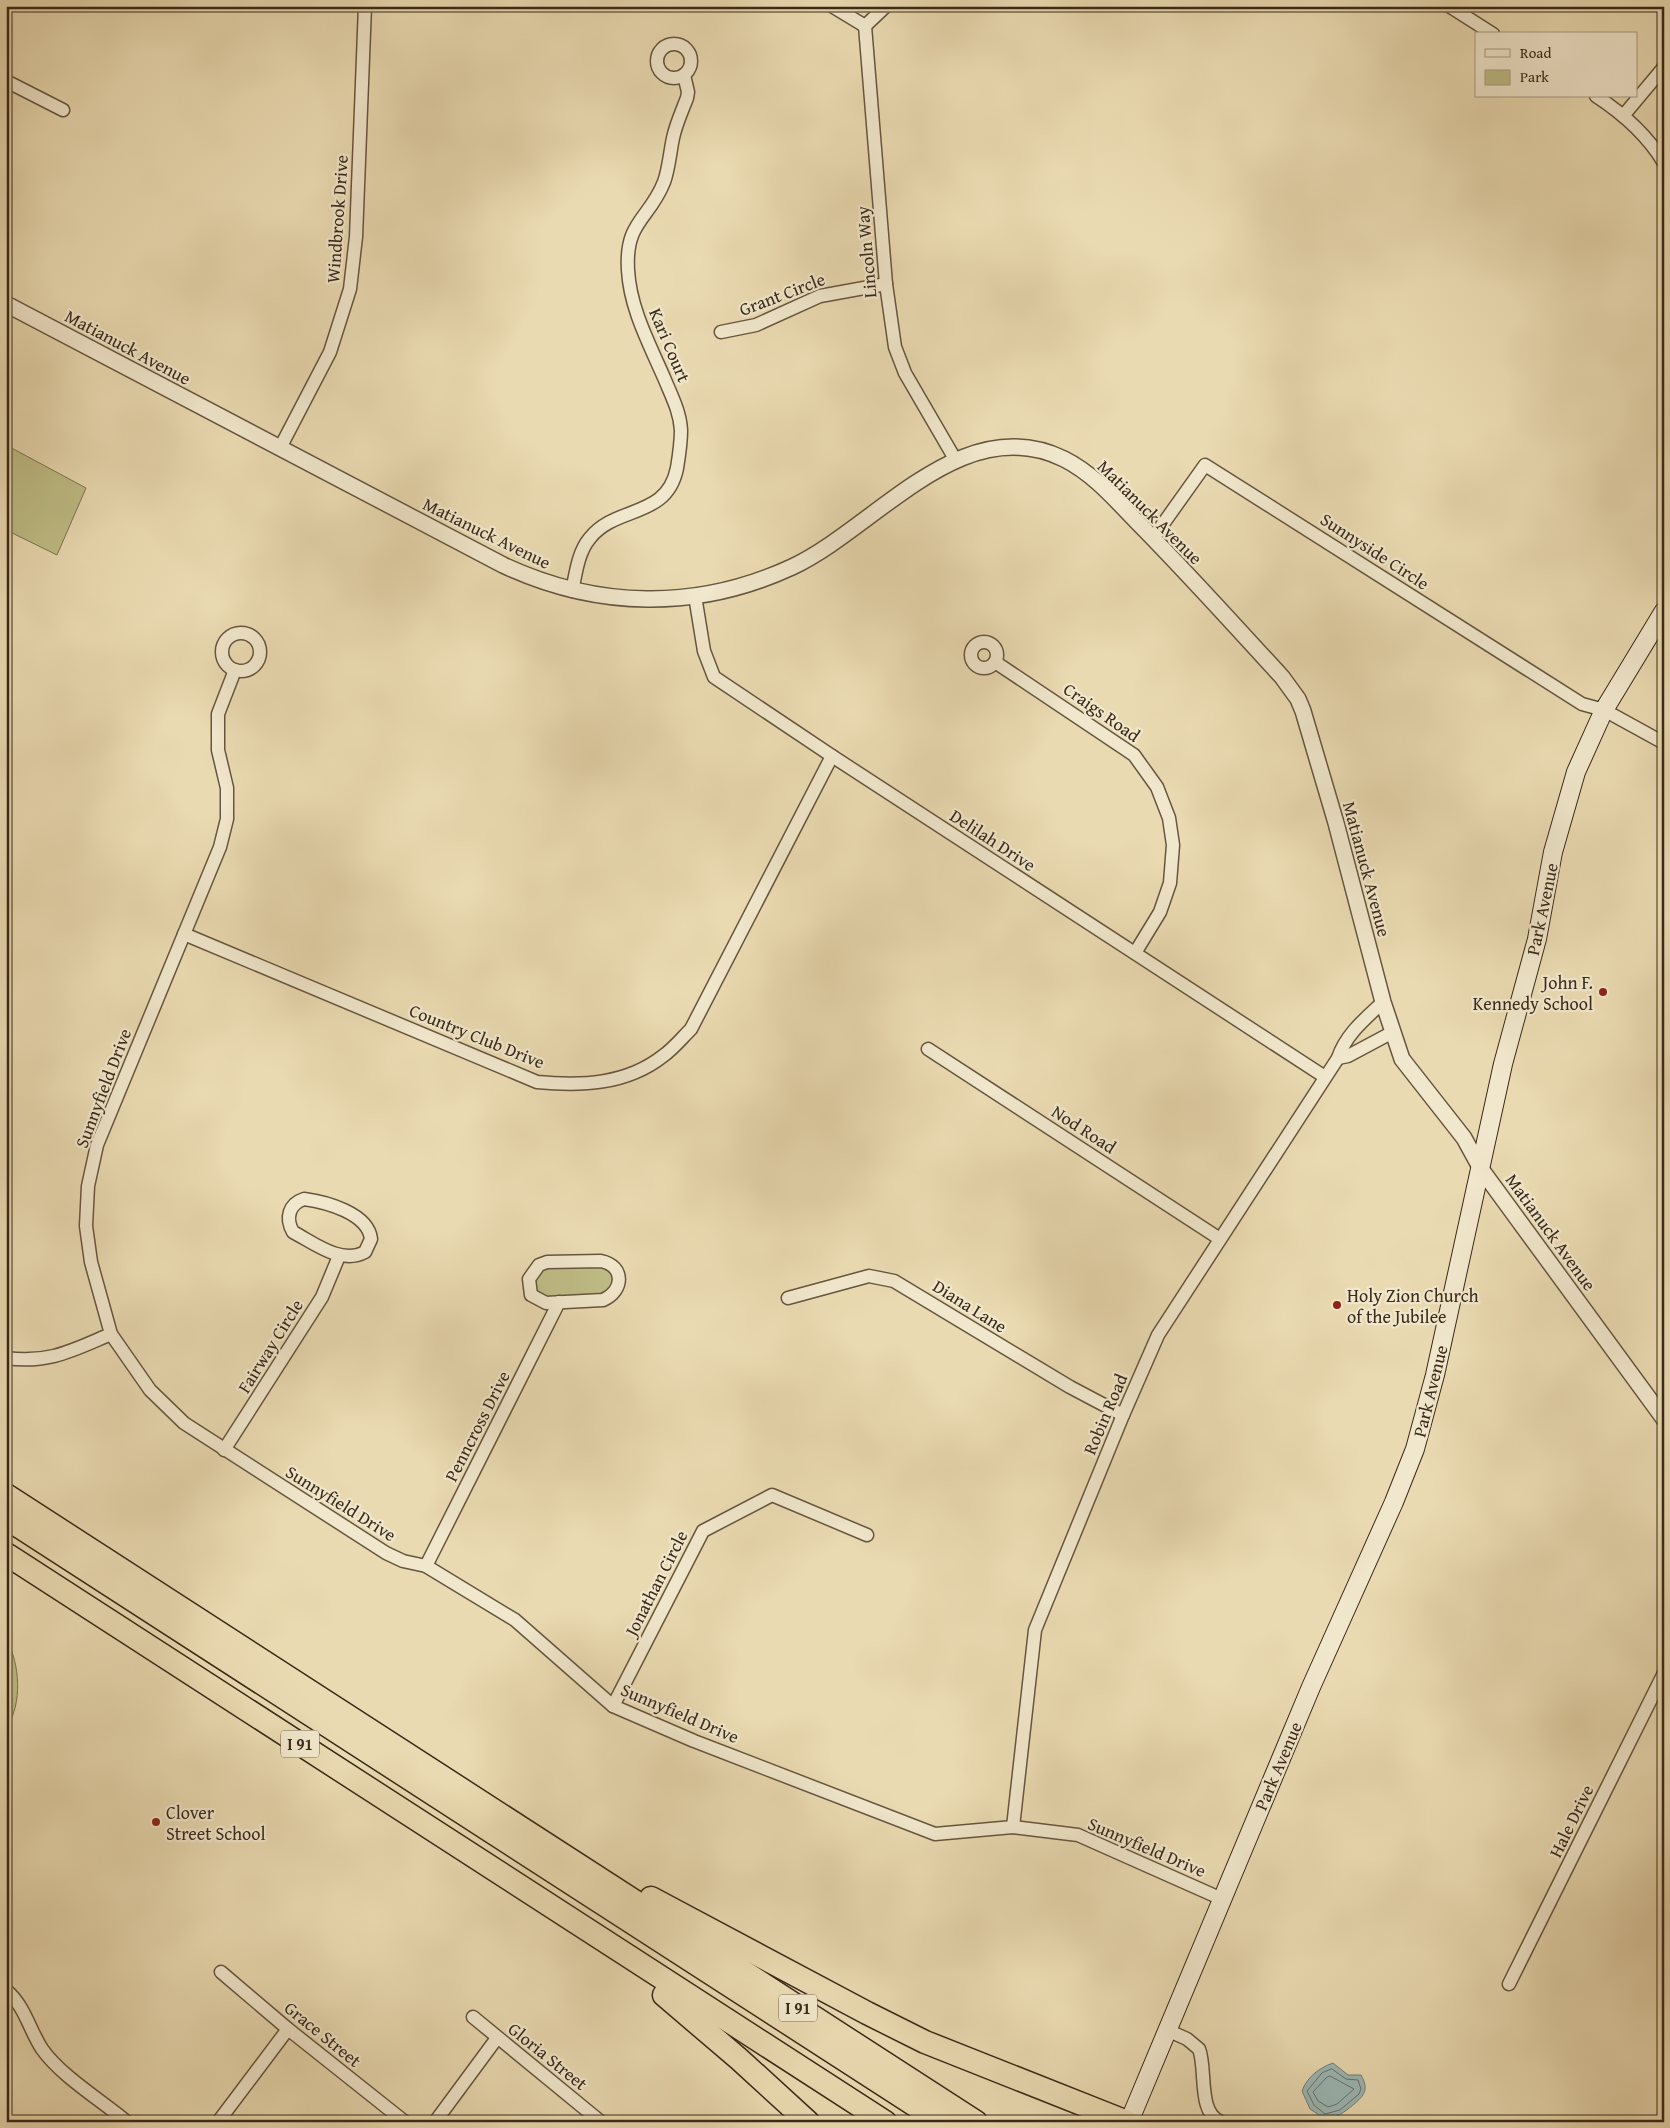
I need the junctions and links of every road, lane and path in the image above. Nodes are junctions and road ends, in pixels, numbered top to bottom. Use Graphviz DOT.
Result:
graph roads {
  1 [pos="365,6"];
  2 [pos="832,6"];
  3 [pos="886,6"];
  4 [pos="1449,6"];
  5 [pos="865,26"];
  6 [pos="1490,32"];
  7 [pos="1664,67"];
  8 [pos="684,75"];
  9 [pos="6,80"];
  10 [pos="1599,98"];
  11 [pos="63,110"];
  12 [pos="1624,116"];
  13 [pos="1664,163"];
  14 [pos="886,284"];
  15 [pos="6,304"];
  16 [pos="721,332"];
  17 [pos="280,448"];
  18 [pos="955,459"];
  19 [pos="1152,538"];
  20 [pos="572,590"];
  21 [pos="695,596"];
  22 [pos="1664,611"];
  23 [pos="996,662"];
  24 [pos="235,670"];
  25 [pos="1604,710"];
  26 [pos="1664,743"];
  27 [pos="832,756"];
  28 [pos="184,934"];
  29 [pos="1135,953"];
  30 [pos="1383,1002"];
  31 [pos="1393,1032"];
  32 [pos="928,1049"];
  33 [pos="1338,1058"];
  34 [pos="1325,1077"];
  35 [pos="1481,1169"];
  36 [pos="1220,1239"];
  37 [pos="339,1256"];
  38 [pos="788,1298"];
  39 [pos="559,1302"];
  40 [pos="111,1334"];
  41 [pos="6,1358"];
  42 [pos="1123,1415"];
  43 [pos="1664,1419"];
  44 [pos="224,1450"];
  45 [pos="6,1495"];
  46 [pos="6,1518"];
  47 [pos="6,1530"];
  48 [pos="868,1535"];
  49 [pos="6,1554"];
  50 [pos="426,1566"];
  51 [pos="1664,1674"];
  52 [pos="613,1706"];
  53 [pos="1014,1827"];
  54 [pos="620,1893"];
  55 [pos="1222,1899"];
  56 [pos="594,1934"];
  57 [pos="221,1972"];
  58 [pos="1509,1984"];
  59 [pos="6,1990"];
  60 [pos="473,2017"];
  61 [pos="288,2029"];
  62 [pos="1167,2030"];
  63 [pos="497,2038"];
  64 [pos="127,2122"];
  65 [pos="218,2122"];
  66 [pos="404,2122"];
  67 [pos="435,2122"];
  68 [pos="601,2122"];
  69 [pos="808,2122"];
  70 [pos="885,2122"];
  71 [pos="921,2122"];
  72 [pos="941,2122"];
  73 [pos="976,2122"];
  74 [pos="1128,2122"];
  75 [pos="1221,2122"];
  1 -- 17 [label="street, Windbrook Drive"];
  2 -- 5 [label="street"];
  3 -- 5 [label="street"];
  4 -- 6 [label="street"];
  5 -- 14 [label="street, Lincoln Way"];
  7 -- 12 [label="street"];
  8 -- 20 [label="street, Kari Court"];
  9 -- 11 [label="street"];
  10 -- 12 [label="street"];
  12 -- 13 [label="street"];
  14 -- 16 [label="street, Grant Circle"];
  14 -- 18 [label="street, Lincoln Way"];
  15 -- 17 [label="street, Matianuck Avenue"];
  17 -- 20 [label="street, Matianuck Avenue"];
  18 -- 19 [label="street, Matianuck Avenue"];
  18 -- 21 [label="street, Matianuck Avenue"];
  19 -- 25 [label="street, Sunnyside Circle"];
  19 -- 30 [label="street, Matianuck Avenue"];
  20 -- 21 [label="street, Matianuck Avenue"];
  21 -- 27 [label="street, Delilah Drive"];
  22 -- 25 [label="main road, Park Avenue"];
  23 -- 29 [label="street, Craigs Road"];
  24 -- 28 [label="street, Sunnyfield Drive"];
  25 -- 26 [label="street"];
  25 -- 35 [label="main road, Park Avenue"];
  27 -- 28 [label="street, Country Club Drive"];
  27 -- 29 [label="street, Delilah Drive"];
  28 -- 40 [label="street, Sunnyfield Drive"];
  29 -- 34 [label="street, Delilah Drive"];
  30 -- 31 [label="street, Matianuck Avenue"];
  30 -- 33 [label="street, Robin Road"];
  31 -- 33 [label="street"];
  31 -- 35 [label="street, Matianuck Avenue"];
  32 -- 36 [label="street, Nod Road"];
  33 -- 34 [label="street, Robin Road"];
  34 -- 36 [label="street, Robin Road"];
  35 -- 43 [label="street, Matianuck Avenue"];
  35 -- 55 [label="main road, Park Avenue"];
  36 -- 42 [label="street, Robin Road"];
  37 -- 37 [label="street"];
  37 -- 44 [label="street, Fairway Circle"];
  38 -- 42 [label="street, Diana Lane"];
  39 -- 39 [label="street"];
  39 -- 50 [label="street, Penncross Drive"];
  40 -- 41 [label="street"];
  40 -- 44 [label="street, Sunnyfield Drive"];
  42 -- 53 [label="street, Robin Road"];
  44 -- 50 [label="street, Sunnyfield Drive"];
  45 -- 54 [label="highway, I 91"];
  46 -- 72 [label="highway"];
  47 -- 71 [label="highway"];
  48 -- 52 [label="street, Jonathan Circle"];
  49 -- 56 [label="highway, I 91"];
  50 -- 52 [label="street, Sunnyfield Drive"];
  51 -- 58 [label="street, Hale Drive"];
  52 -- 53 [label="street, Sunnyfield Drive"];
  53 -- 55 [label="street, Sunnyfield Drive"];
  54 -- 73 [label="highway, I 91"];
  54 -- 74 [label="highway"];
  55 -- 62 [label="main road, Park Avenue"];
  56 -- 69 [label="highway"];
  56 -- 70 [label="highway, I 91"];
  57 -- 61 [label="street, Grace Street"];
  59 -- 64 [label="street"];
  60 -- 63 [label="street, Gloria Street"];
  61 -- 65 [label="street"];
  61 -- 66 [label="street, Grace Street"];
  62 -- 74 [label="main road, Park Avenue"];
  62 -- 75 [label="street"];
  63 -- 67 [label="street"];
  63 -- 68 [label="street, Gloria Street"];
}
